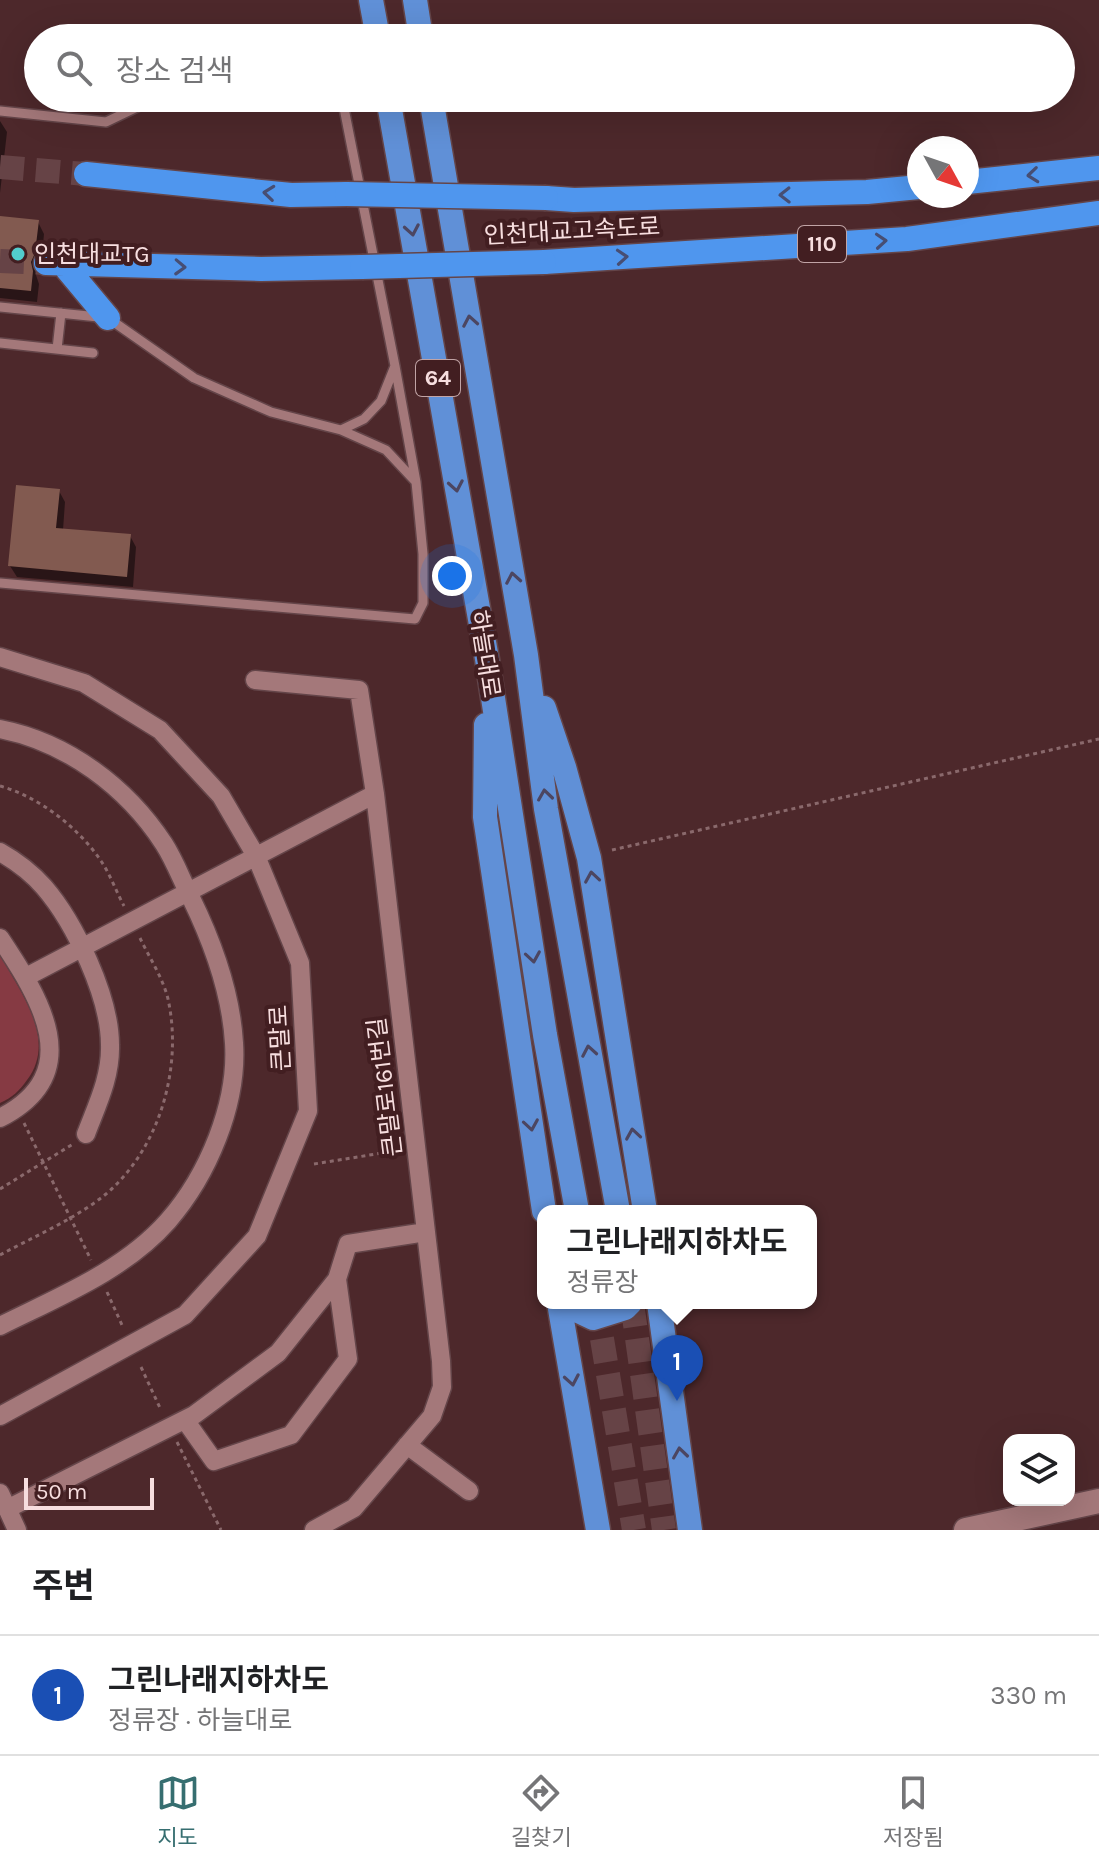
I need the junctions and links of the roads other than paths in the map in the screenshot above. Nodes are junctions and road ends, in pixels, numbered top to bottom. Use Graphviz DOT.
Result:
graph roads {
  1 [pos="371,0"];
  2 [pos="415,0"];
  3 [pos="375,24"];
  4 [pos="419,24"];
  5 [pos="0,111"];
  6 [pos="127,112"];
  7 [pos="345,112"];
  8 [pos="390,112"];
  9 [pos="433,112"];
  10 [pos="1099,168"];
  11 [pos="86,174"];
  12 [pos="979,181"];
  13 [pos="907,188"];
  14 [pos="1099,215"];
  15 [pos="0,307"];
  16 [pos="61,313"];
  17 [pos="108,318"];
  18 [pos="0,343"];
  19 [pos="57,349"];
  20 [pos="93,353"];
  21 [pos="395,366"];
  22 [pos="341,430"];
  23 [pos="416,482"];
  24 [pos="0,583"];
  25 [pos="526,655"];
  26 [pos="0,657"];
  27 [pos="487,659"];
  28 [pos="255,680"];
  29 [pos="0,729"];
  30 [pos="375,794"];
  31 [pos="0,852"];
  32 [pos="256,856"];
  33 [pos="188,892"];
  34 [pos="0,938"];
  35 [pos="80,948"];
  36 [pos="26,977"];
  37 [pos="0,1118"];
  38 [pos="86,1134"];
  39 [pos="543,1205"];
  40 [pos="576,1205"];
  41 [pos="617,1205"];
  42 [pos="644,1205"];
  43 [pos="426,1232"];
  44 [pos="337,1279"];
  45 [pos="560,1309"];
  46 [pos="574,1309"];
  47 [pos="622,1309"];
  48 [pos="660,1309"];
  49 [pos="0,1326"];
  50 [pos="0,1416"];
  51 [pos="177,1424"];
  52 [pos="407,1445"];
  53 [pos="469,1491"];
  54 [pos="593,1499"];
  55 [pos="4,1501"];
  56 [pos="1099,1501"];
  57 [pos="17,1530"];
  58 [pos="314,1530"];
  59 [pos="585,1530"];
  60 [pos="598,1530"];
  61 [pos="690,1530"];
  62 [pos="966,1530"];
  1 -- 3 [label="highway"];
  2 -- 4 [label="highway"];
  5 -- 6 [label="lane"];
  7 -- 21 [label="lane"];
  8 -- 27 [label="highway, 하늘대로 / 64, one-way"];
  25 -- 9 [label="highway, 하늘대로 / 64, one-way"];
  10 -- 12 [label="highway, one-way"];
  13 -- 11 [label="highway, 인천대교고속도로 / 110, one-way, bridge"];
  17 -- 14 [label="highway, 인천대교고속도로 / 110, one-way, bridge"];
  15 -- 16 [label="lane"];
  16 -- 17 [label="lane"];
  16 -- 19 [label="lane"];
  17 -- 22 [label="lane"];
  18 -- 19 [label="lane"];
  19 -- 20 [label="lane"];
  21 -- 22 [label="lane"];
  21 -- 23 [label="lane"];
  22 -- 23 [label="lane"];
  23 -- 24 [label="lane"];
  41 -- 25 [label="highway, 하늘대로 / 64, one-way"];
  42 -- 25 [label="highway, one-way"];
  26 -- 32 [label="street, 큰말로"];
  27 -- 39 [label="highway, one-way"];
  27 -- 40 [label="highway, 하늘대로 / 64, one-way"];
  28 -- 30 [label="street, 큰말로161번길"];
  29 -- 33 [label="street"];
  30 -- 32 [label="street"];
  30 -- 43 [label="street, 큰말로161번길"];
  31 -- 35 [label="street"];
  32 -- 33 [label="street"];
  32 -- 50 [label="street, 큰말로"];
  33 -- 35 [label="street"];
  33 -- 49 [label="street"];
  34 -- 36 [label="street"];
  35 -- 36 [label="street"];
  35 -- 38 [label="street"];
  36 -- 37 [label="street"];
  43 -- 44 [label="street"];
  43 -- 52 [label="street, 큰말로161번길"];
  44 -- 51 [label="street"];
  44 -- 51 [label="street"];
  45 -- 54 [label="highway, one-way"];
  46 -- 47 [label="highway"];
  61 -- 48 [label="highway, one-way"];
  51 -- 55 [label="street"];
  52 -- 53 [label="street"];
  52 -- 58 [label="street, 큰말로161번길"];
  54 -- 59 [label="highway"];
  54 -- 60 [label="highway"];
  55 -- 57 [label="street"];
  56 -- 62 [label="main road"];
}
